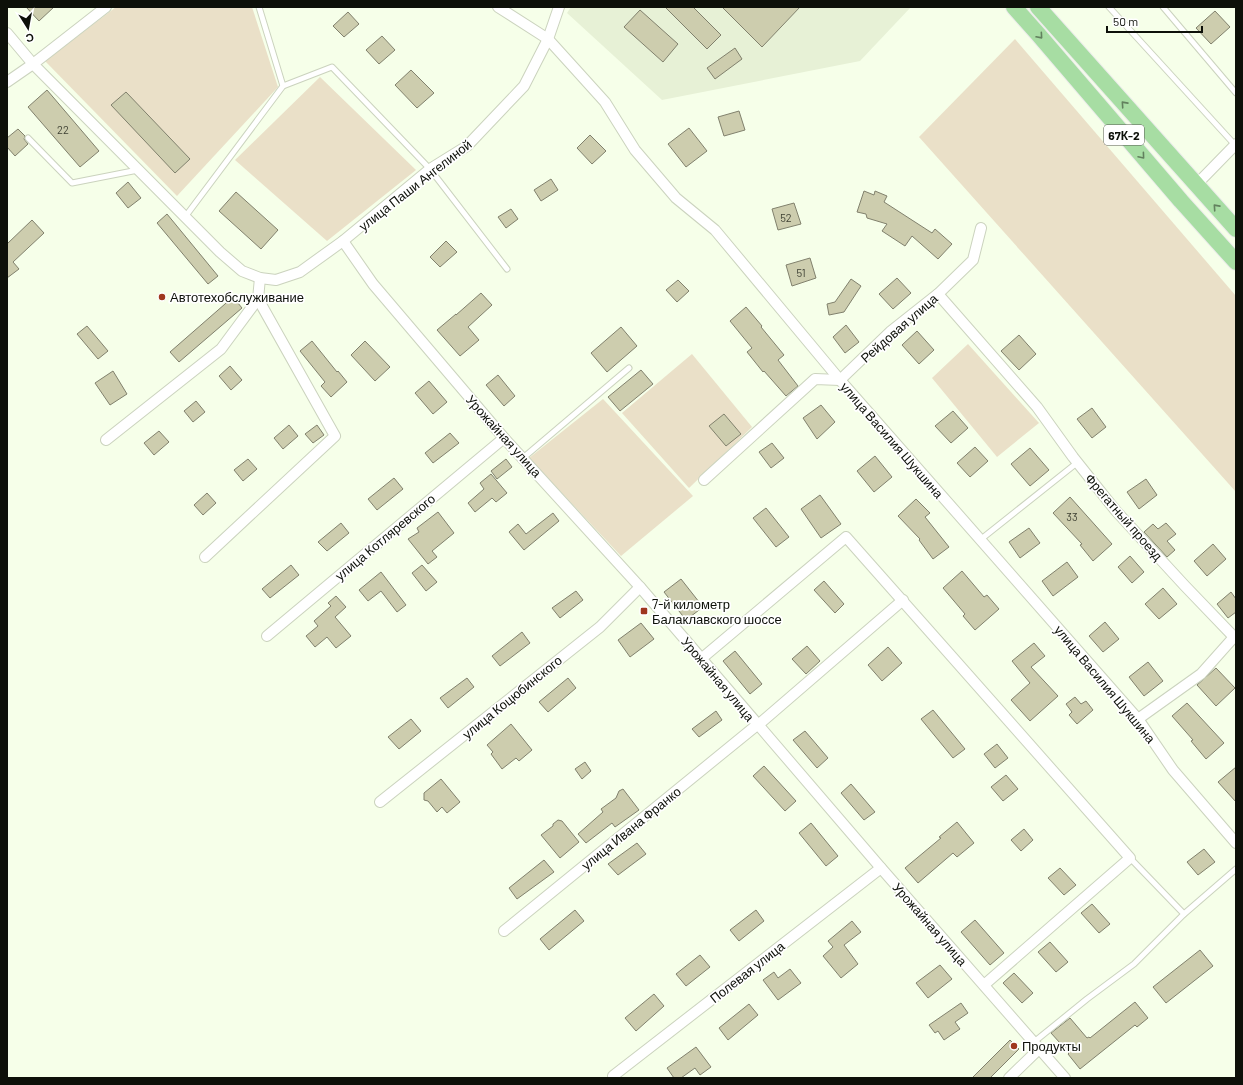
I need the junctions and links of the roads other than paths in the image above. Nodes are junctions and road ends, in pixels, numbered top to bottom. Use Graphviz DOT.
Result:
graph roads {
  1 [pos="106,7"];
  2 [pos="259,7"];
  3 [pos="498,7"];
  4 [pos="559,7"];
  5 [pos="1014,7"];
  6 [pos="1038,7"];
  7 [pos="1109,7"];
  8 [pos="1163,7"];
  9 [pos="7,33"];
  10 [pos="548,38"];
  11 [pos="33,64"];
  12 [pos="7,82"];
  13 [pos="283,86"];
  14 [pos="1236,93"];
  15 [pos="28,138"];
  16 [pos="1236,145"];
  17 [pos="430,169"];
  18 [pos="138,170"];
  19 [pos="1196,185"];
  20 [pos="185,217"];
  21 [pos="981,228"];
  22 [pos="1236,229"];
  23 [pos="343,241"];
  24 [pos="1236,262"];
  25 [pos="507,269"];
  26 [pos="260,278"];
  27 [pos="938,294"];
  28 [pos="258,299"];
  29 [pos="628,368"];
  30 [pos="840,380"];
  31 [pos="504,438"];
  32 [pos="106,440"];
  33 [pos="523,458"];
  34 [pos="1078,462"];
  35 [pos="704,480"];
  36 [pos="980,540"];
  37 [pos="205,557"];
  38 [pos="640,587"];
  39 [pos="903,600"];
  40 [pos="267,636"];
  41 [pos="1235,637"];
  42 [pos="701,659"];
  43 [pos="1138,720"];
  44 [pos="757,725"];
  45 [pos="380,802"];
  46 [pos="1236,843"];
  47 [pos="1130,858"];
  48 [pos="881,868"];
  49 [pos="1236,869"];
  50 [pos="1184,914"];
  51 [pos="504,931"];
  52 [pos="984,985"];
  53 [pos="1037,1046"];
  54 [pos="614,1076"];
  55 [pos="1009,1078"];
  56 [pos="1066,1078"];
  1 -- 11 [label="street"];
  2 -- 13 [label="lane"];
  3 -- 10 [label="street, улица Василия Шукшина"];
  4 -- 10 [label="street, улица Паши Ангелиной"];
  5 -- 24 [label="main road, 67К-2, one-way"];
  19 -- 6 [label="main road, 67К-2, one-way"];
  7 -- 16 [label="lane"];
  8 -- 14 [label="lane"];
  9 -- 11 [label="street, улица Паши Ангелиной"];
  10 -- 17 [label="street, улица Паши Ангелиной"];
  10 -- 30 [label="street, улица Василия Шукшина"];
  11 -- 12 [label="street"];
  11 -- 18 [label="street, улица Паши Ангелиной"];
  13 -- 17 [label="lane"];
  13 -- 20 [label="lane"];
  15 -- 18 [label="lane"];
  16 -- 19 [label="street"];
  17 -- 23 [label="street, улица Паши Ангелиной"];
  17 -- 25 [label="lane"];
  18 -- 20 [label="street, улица Паши Ангелиной"];
  22 -- 19 [label="main road, 67К-2, one-way"];
  20 -- 26 [label="street, улица Паши Ангелиной"];
  21 -- 27 [label="street, Рейдовая улица"];
  23 -- 26 [label="street, улица Паши Ангелиной"];
  23 -- 31 [label="street, Урожайная улица"];
  26 -- 28 [label="street"];
  27 -- 30 [label="street, Рейдовая улица"];
  27 -- 34 [label="street, Фрегатный проезд"];
  28 -- 32 [label="street"];
  28 -- 37 [label="street"];
  29 -- 33 [label="lane"];
  30 -- 35 [label="street"];
  30 -- 36 [label="street, улица Василия Шукшина"];
  31 -- 33 [label="street, Урожайная улица"];
  31 -- 40 [label="street, улица Котляревского"];
  33 -- 38 [label="street, Урожайная улица"];
  34 -- 36 [label="lane"];
  34 -- 41 [label="street, Фрегатный проезд"];
  36 -- 43 [label="street, улица Василия Шукшина"];
  38 -- 42 [label="street, Урожайная улица"];
  38 -- 45 [label="street, улица Коцюбинского"];
  39 -- 42 [label="street"];
  39 -- 44 [label="street, улица Ивана Франко"];
  39 -- 47 [label="street"];
  41 -- 43 [label="street, Фрегатный проезд"];
  42 -- 44 [label="street, Урожайная улица"];
  43 -- 46 [label="street, улица Василия Шукшина"];
  44 -- 48 [label="street, Урожайная улица"];
  44 -- 51 [label="street, улица Ивана Франко"];
  47 -- 50 [label="lane"];
  47 -- 52 [label="street"];
  48 -- 52 [label="street, Урожайная улица"];
  48 -- 54 [label="street, Полевая улица"];
  49 -- 50 [label="lane"];
  50 -- 53 [label="lane"];
  52 -- 53 [label="street, Урожайная улица"];
  53 -- 55 [label="street"];
  53 -- 56 [label="street, Урожайная улица"];
}
